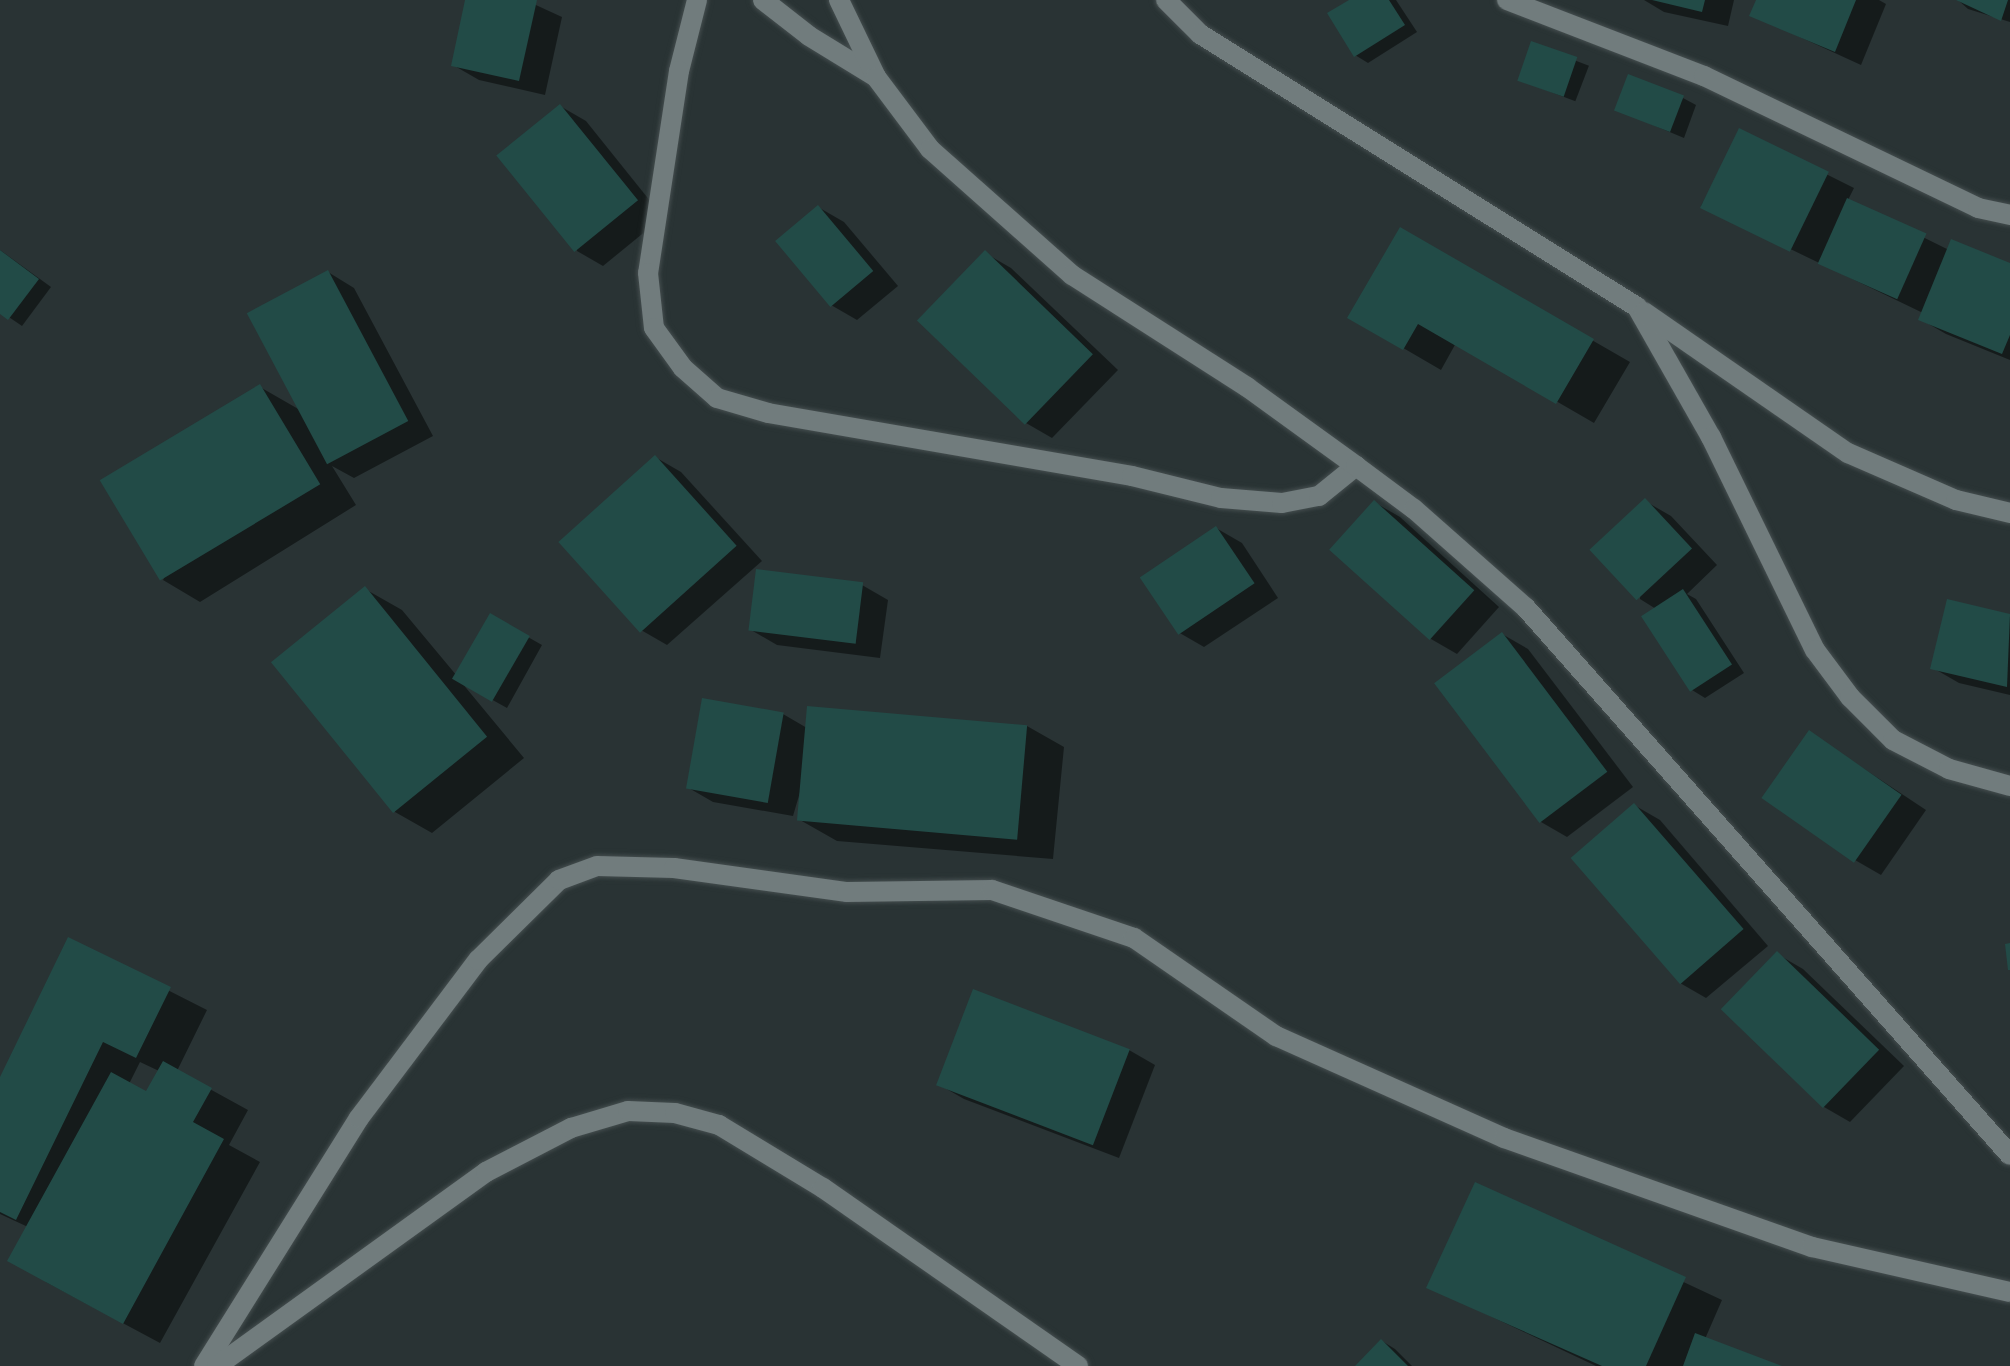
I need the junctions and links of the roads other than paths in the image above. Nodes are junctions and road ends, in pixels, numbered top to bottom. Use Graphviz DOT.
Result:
graph roads {
  1 [pos="697,0"];
  2 [pos="763,0"];
  3 [pos="839,0"];
  4 [pos="1166,0"];
  5 [pos="1507,0"];
  6 [pos="876,77"];
  7 [pos="2010,215"];
  8 [pos="1637,307"];
  9 [pos="1356,466"];
  10 [pos="2010,513"];
  11 [pos="2010,786"];
  12 [pos="2010,1155"];
  13 [pos="2010,1292"];
  14 [pos="204,1366"];
  15 [pos="217,1366"];
  16 [pos="1078,1366"];
  1 -- 9 [label="street"];
  2 -- 6 [label="street"];
  3 -- 6 [label="street"];
  4 -- 8 [label="street"];
  5 -- 7 [label="street"];
  6 -- 9 [label="street"];
  8 -- 10 [label="street"];
  8 -- 11 [label="street"];
  9 -- 12 [label="street"];
  13 -- 14 [label="street"];
  15 -- 16 [label="street"];
}
